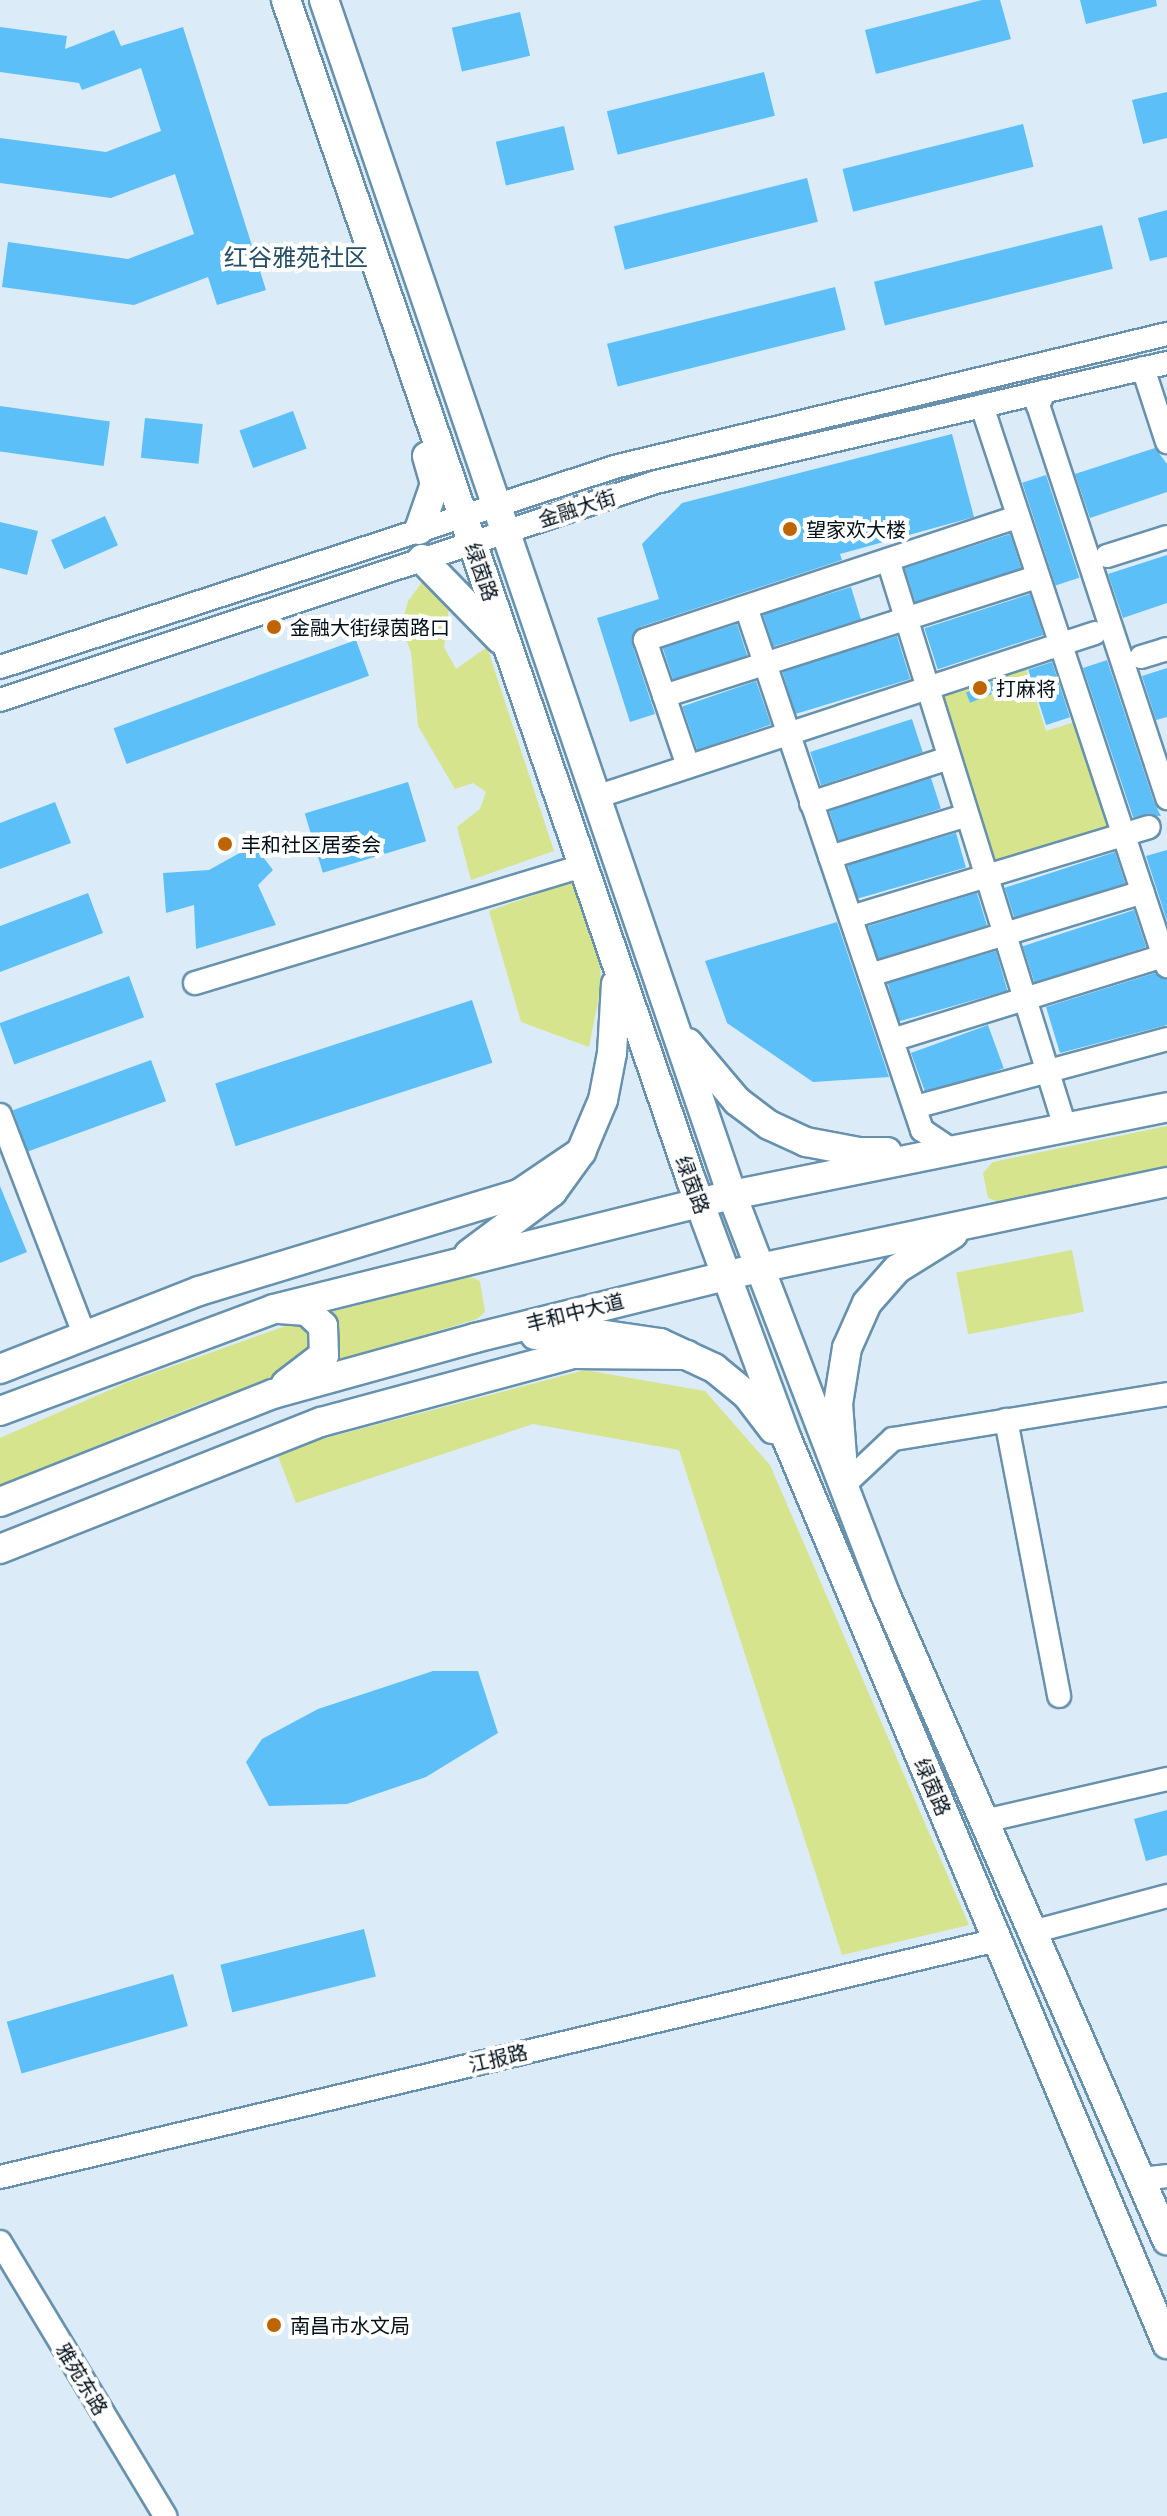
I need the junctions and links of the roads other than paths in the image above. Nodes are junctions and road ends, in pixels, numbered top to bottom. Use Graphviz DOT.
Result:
graph roads {
  1 [pos="286,0"];
  2 [pos="324,0"];
  3 [pos="1167,334"];
  4 [pos="407,355"];
  5 [pos="1167,363"];
  6 [pos="1143,368"];
  7 [pos="1045,391"];
  8 [pos="982,406"];
  9 [pos="1167,442"];
  10 [pos="1018,517"];
  11 [pos="501,518"];
  12 [pos="419,530"];
  13 [pos="467,530"];
  14 [pos="1167,537"];
  15 [pos="1107,556"];
  16 [pos="422,559"];
  17 [pos="888,560"];
  18 [pos="1038,577"];
  19 [pos="746,607"];
  20 [pos="906,620"];
  21 [pos="1095,633"];
  22 [pos="1061,645"];
  23 [pos="507,646"];
  24 [pos="1167,649"];
  25 [pos="1141,657"];
  26 [pos="765,664"];
  27 [pos="0,667"];
  28 [pos="927,688"];
  29 [pos="664,696"];
  30 [pos="0,700"];
  31 [pos="787,735"];
  32 [pos="1160,751"];
  33 [pos="949,758"];
  34 [pos="688,766"];
  35 [pos="596,797"];
  36 [pos="1167,798"];
  37 [pos="811,803"];
  38 [pos="967,815"];
  39 [pos="1149,827"];
  40 [pos="1124,835"];
  41 [pos="830,857"];
  42 [pos="583,866"];
  43 [pos="986,875"];
  44 [pos="1143,892"];
  45 [pos="851,917"];
  46 [pos="1005,934"];
  47 [pos="614,956"];
  48 [pos="1165,961"];
  49 [pos="870,975"];
  50 [pos="195,983"];
  51 [pos="1025,999"];
  52 [pos="674,1023"];
  53 [pos="1167,1039"];
  54 [pos="892,1040"];
  55 [pos="1048,1071"];
  56 [pos="915,1107"];
  57 [pos="1167,1107"];
  58 [pos="0,1115"];
  59 [pos="1065,1127"];
  60 [pos="952,1150"];
  61 [pos="581,1152"];
  62 [pos="1167,1182"];
  63 [pos="732,1195"];
  64 [pos="699,1203"];
  65 [pos="970,1223"];
  66 [pos="456,1263"];
  67 [pos="760,1268"];
  68 [pos="726,1276"];
  69 [pos="274,1309"];
  70 [pos="84,1334"];
  71 [pos="475,1338"];
  72 [pos="687,1355"];
  73 [pos="0,1369"];
  74 [pos="273,1394"];
  75 [pos="1167,1394"];
  76 [pos="0,1411"];
  77 [pos="1006,1420"];
  78 [pos="793,1455"];
  79 [pos="844,1485"];
  80 [pos="0,1502"];
  81 [pos="0,1549"];
  82 [pos="1059,1696"];
  83 [pos="1167,1779"];
  84 [pos="984,1821"];
  85 [pos="1167,1896"];
  86 [pos="1032,1932"];
  87 [pos="997,1940"];
  88 [pos="0,2177"];
  89 [pos="1154,2177"];
  90 [pos="1167,2240"];
  91 [pos="0,2242"];
  92 [pos="1167,2344"];
  93 [pos="165,2516"];
  1 -- 4 [label="main road, 绿茵路"];
  2 -- 11 [label="main road, 绿茵路"];
  3 -- 11 [label="street, 金融大街"];
  4 -- 12 [label="main road"];
  4 -- 13 [label="main road, 绿茵路"];
  5 -- 6 [label="street, 金融大街"];
  6 -- 7 [label="street, 金融大街"];
  6 -- 9 [label="street"];
  7 -- 8 [label="street, 金融大街"];
  7 -- 32 [label="street"];
  8 -- 10 [label="street"];
  8 -- 11 [label="street, 金融大街"];
  10 -- 17 [label="street"];
  10 -- 18 [label="street"];
  11 -- 13 [label="street, 金融大街"];
  11 -- 35 [label="main road, 绿茵路"];
  12 -- 13 [label="street, 金融大街"];
  12 -- 27 [label="street, 金融大街"];
  13 -- 16 [label="street, 金融大街"];
  13 -- 23 [label="main road, 绿茵路"];
  14 -- 15 [label="street"];
  16 -- 23 [label="main road"];
  16 -- 30 [label="street, 金融大街"];
  17 -- 19 [label="street"];
  17 -- 20 [label="street"];
  18 -- 20 [label="street"];
  18 -- 22 [label="street"];
  19 -- 26 [label="street"];
  19 -- 29 [label="street"];
  20 -- 26 [label="street"];
  20 -- 28 [label="street"];
  21 -- 22 [label="street"];
  22 -- 28 [label="street"];
  22 -- 40 [label="street"];
  23 -- 42 [label="main road, 绿茵路"];
  24 -- 25 [label="street"];
  26 -- 29 [label="street"];
  26 -- 31 [label="street"];
  28 -- 31 [label="street"];
  28 -- 33 [label="street"];
  29 -- 34 [label="street"];
  31 -- 34 [label="street"];
  31 -- 37 [label="street"];
  32 -- 36 [label="street"];
  33 -- 37 [label="street"];
  33 -- 38 [label="street"];
  34 -- 35 [label="street"];
  35 -- 52 [label="main road, 绿茵路"];
  37 -- 41 [label="street"];
  38 -- 41 [label="street"];
  38 -- 43 [label="street"];
  39 -- 40 [label="street"];
  40 -- 43 [label="street"];
  40 -- 44 [label="street"];
  41 -- 45 [label="street"];
  42 -- 47 [label="main road, 绿茵路"];
  42 -- 50 [label="street"];
  43 -- 45 [label="street"];
  43 -- 46 [label="street"];
  44 -- 46 [label="street"];
  44 -- 48 [label="street"];
  45 -- 49 [label="street"];
  46 -- 49 [label="street"];
  46 -- 51 [label="street"];
  47 -- 61 [label="main road"];
  47 -- 64 [label="main road, 绿茵路"];
  48 -- 51 [label="street"];
  49 -- 54 [label="street"];
  51 -- 54 [label="street"];
  51 -- 55 [label="street"];
  52 -- 60 [label="main road"];
  52 -- 63 [label="main road, 绿茵路"];
  53 -- 55 [label="street"];
  54 -- 56 [label="street"];
  55 -- 56 [label="street"];
  55 -- 59 [label="street"];
  56 -- 60 [label="street"];
  57 -- 59 [label="main road"];
  58 -- 70 [label="street"];
  59 -- 60 [label="main road"];
  60 -- 63 [label="main road"];
  61 -- 66 [label="main road"];
  61 -- 70 [label="main road"];
  62 -- 65 [label="main road, 丰和中大道"];
  63 -- 64 [label="main road"];
  63 -- 67 [label="main road, 绿茵路"];
  64 -- 66 [label="main road"];
  64 -- 68 [label="main road, 绿茵路"];
  65 -- 67 [label="main road, 丰和中大道"];
  65 -- 79 [label="main road"];
  66 -- 69 [label="main road"];
  67 -- 68 [label="main road, 丰和中大道"];
  67 -- 79 [label="main road, 绿茵路"];
  68 -- 71 [label="main road, 丰和中大道"];
  68 -- 78 [label="main road, 绿茵路"];
  69 -- 74 [label="main road"];
  69 -- 76 [label="main road"];
  70 -- 73 [label="main road"];
  71 -- 72 [label="main road"];
  71 -- 74 [label="main road, 丰和中大道"];
  72 -- 78 [label="main road"];
  72 -- 81 [label="main road"];
  74 -- 80 [label="main road, 丰和中大道"];
  75 -- 77 [label="street"];
  77 -- 79 [label="street"];
  77 -- 82 [label="street"];
  78 -- 87 [label="main road, 绿茵路"];
  79 -- 84 [label="main road, 绿茵路"];
  83 -- 84 [label="street"];
  84 -- 86 [label="main road, 绿茵路"];
  85 -- 86 [label="street"];
  86 -- 89 [label="main road, 绿茵路"];
  87 -- 88 [label="street, 江报路"];
  87 -- 92 [label="main road, 绿茵路"];
  89 -- 90 [label="main road, 绿茵路"];
  91 -- 93 [label="street, 雅苑东路"];
}
